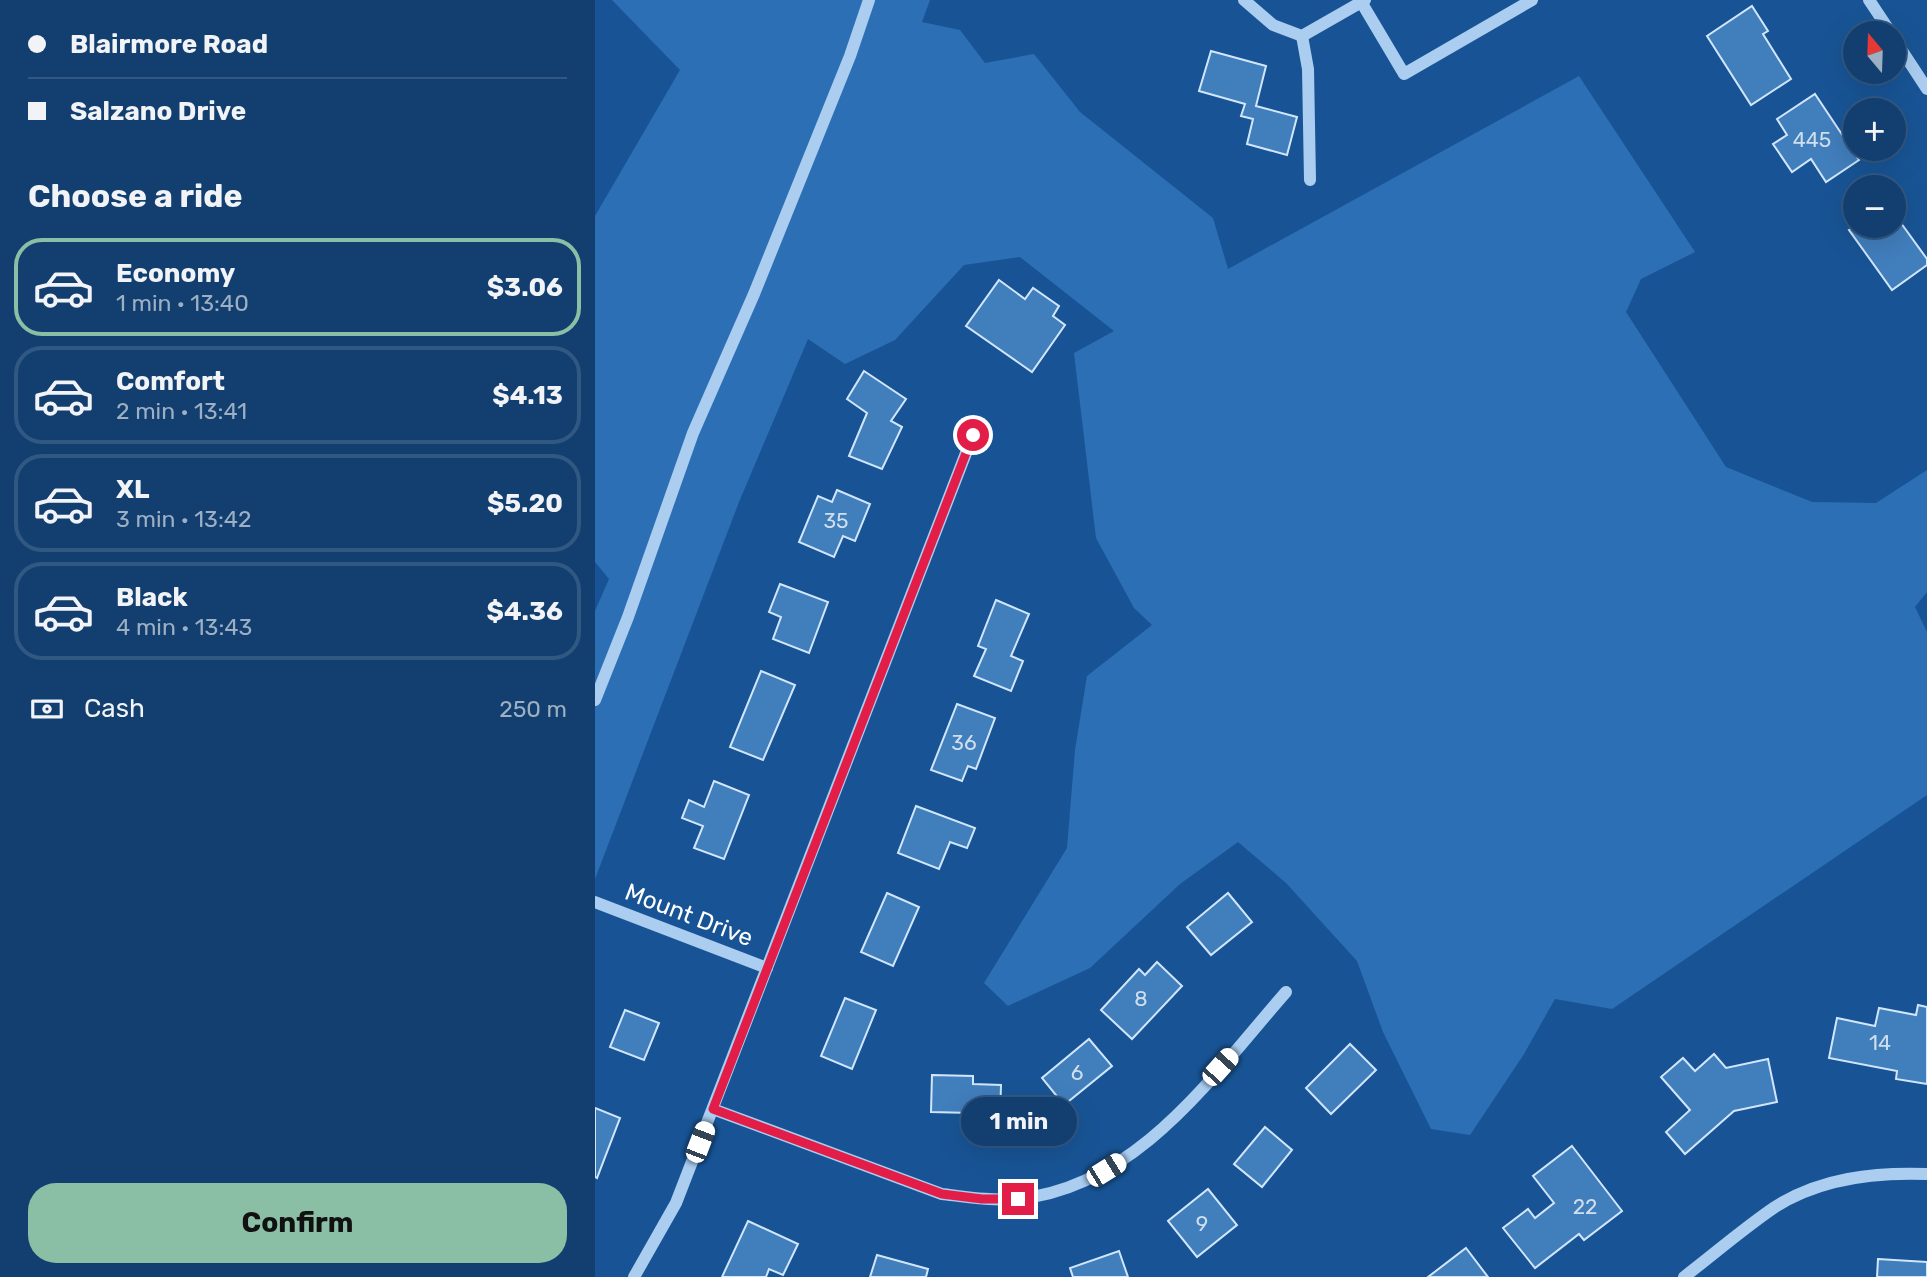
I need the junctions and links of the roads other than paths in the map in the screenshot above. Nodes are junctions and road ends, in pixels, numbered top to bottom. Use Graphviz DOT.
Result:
graph roads {
  1 [pos="869,0"];
  2 [pos="1244,0"];
  3 [pos="1532,0"];
  4 [pos="1869,0"];
  5 [pos="1362,1"];
  6 [pos="1883,21"];
  7 [pos="1301,36"];
  8 [pos="1906,57"];
  9 [pos="1927,89"];
  10 [pos="1310,180"];
  11 [pos="973,435"];
  12 [pos="595,700"];
  13 [pos="595,902"];
  14 [pos="767,968"];
  15 [pos="1286,992"];
  16 [pos="713,1109"];
  17 [pos="1927,1174"];
  18 [pos="635,1277"];
  19 [pos="1684,1277"];
  1 -- 12 [label="street"];
  2 -- 7 [label="street"];
  3 -- 5 [label="street"];
  4 -- 6 [label="street"];
  5 -- 7 [label="street"];
  7 -- 10 [label="street"];
  8 -- 9 [label="street"];
  11 -- 14 [label="street"];
  13 -- 14 [label="street, Mount Drive"];
  14 -- 16 [label="street"];
  15 -- 16 [label="street"];
  16 -- 18 [label="street"];
  17 -- 19 [label="street"];
}
